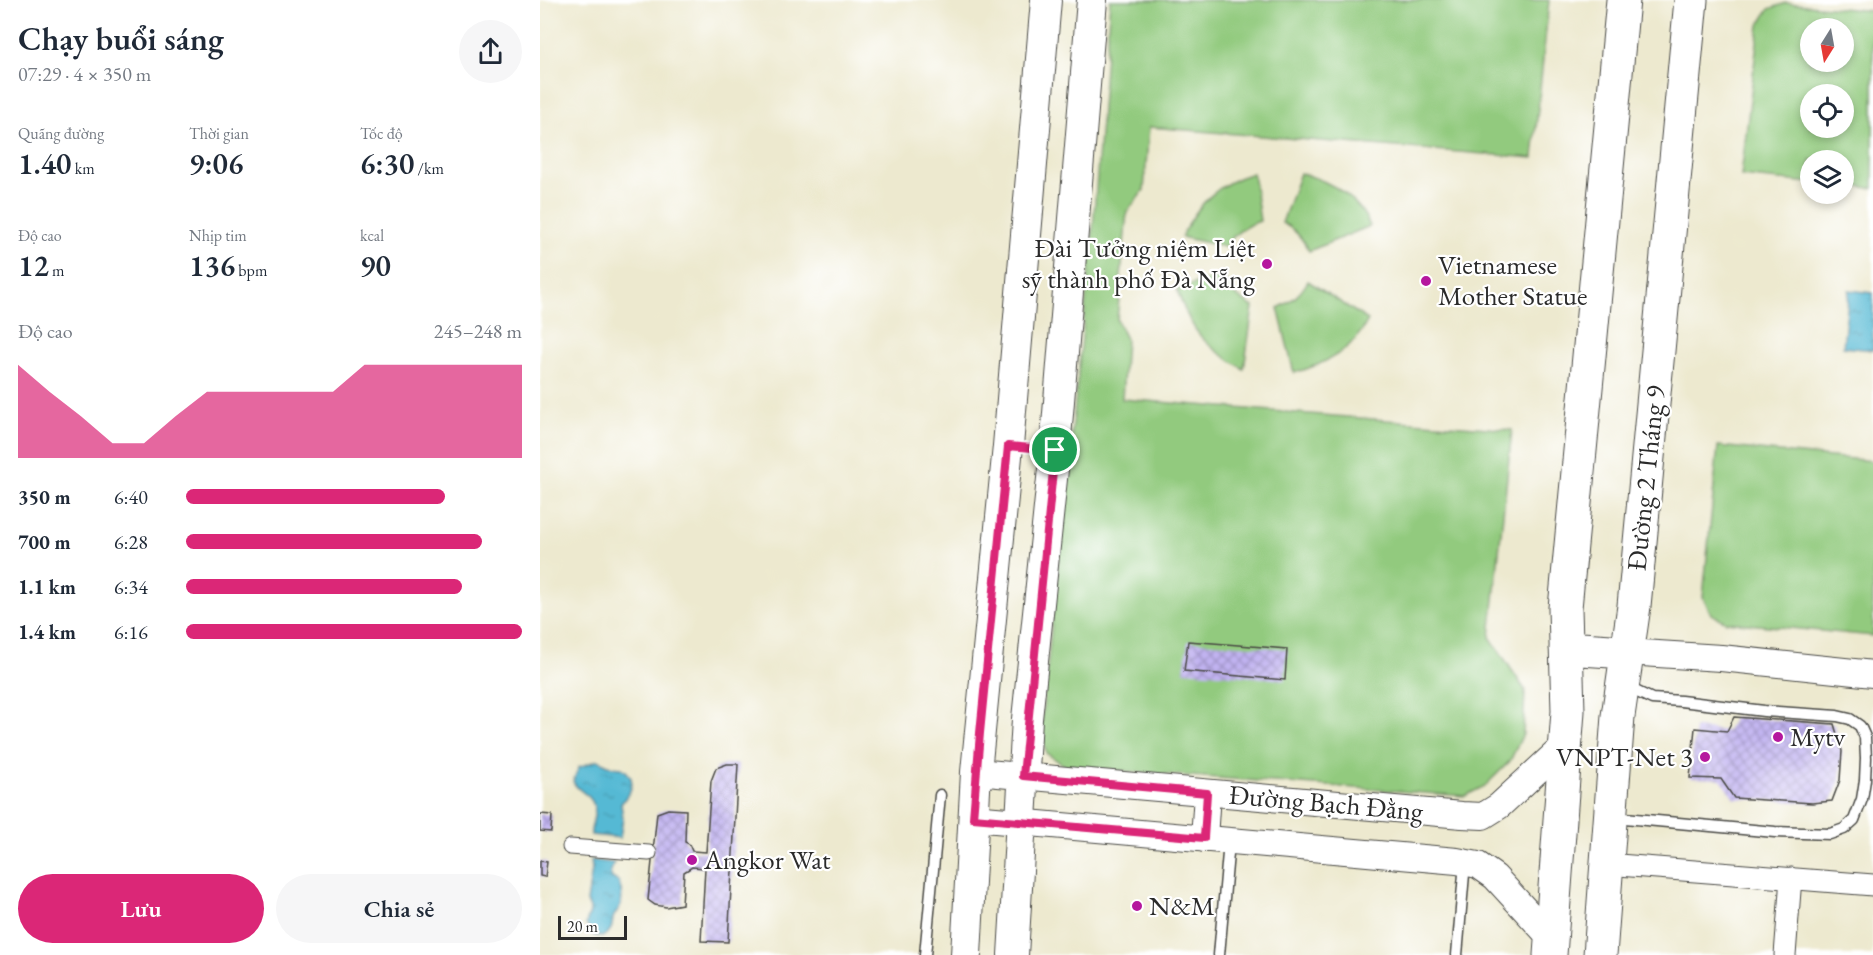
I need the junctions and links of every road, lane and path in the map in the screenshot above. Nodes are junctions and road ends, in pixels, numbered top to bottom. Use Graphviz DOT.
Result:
graph roads {
  1 [pos="1046,0"];
  2 [pos="1092,0"];
  3 [pos="1623,0"];
  4 [pos="1691,0"];
  5 [pos="1042,46"];
  6 [pos="1089,50"];
  7 [pos="1008,446"];
  8 [pos="1055,450"];
  9 [pos="1566,648"];
  10 [pos="1626,652"];
  11 [pos="1873,674"];
  12 [pos="1621,684"];
  13 [pos="1566,744"];
  14 [pos="976,772"];
  15 [pos="1023,776"];
  16 [pos="1207,793"];
  17 [pos="940,795"];
  18 [pos="1610,817"];
  19 [pos="973,818"];
  20 [pos="1020,823"];
  21 [pos="1217,840"];
  22 [pos="570,847"];
  23 [pos="649,853"];
  24 [pos="1606,864"];
  25 [pos="1464,874"];
  26 [pos="1791,879"];
  27 [pos="1873,885"];
  28 [pos="1550,946"];
  29 [pos="925,955"];
  30 [pos="966,955"];
  31 [pos="1013,955"];
  32 [pos="1219,955"];
  33 [pos="1457,955"];
  34 [pos="1600,955"];
  35 [pos="1785,955"];
  1 -- 5 [label="main road"];
  2 -- 6 [label="main road"];
  3 -- 9 [label="main road"];
  4 -- 10 [label="main road, Đường 2 Tháng 9"];
  5 -- 6 [label="main road"];
  5 -- 7 [label="main road"];
  6 -- 8 [label="main road"];
  7 -- 8 [label="main road"];
  7 -- 14 [label="main road"];
  8 -- 15 [label="main road"];
  9 -- 10 [label="main road"];
  9 -- 13 [label="main road"];
  10 -- 11 [label="street"];
  10 -- 12 [label="main road, Đường 2 Tháng 9"];
  12 -- 18 [label="main road, Đường 2 Tháng 9"];
  12 -- 18 [label="lane"];
  13 -- 16 [label="street, Đường Bạch Đằng"];
  13 -- 28 [label="main road"];
  14 -- 15 [label="street, Đường Bạch Đằng"];
  14 -- 19 [label="main road"];
  15 -- 16 [label="street, Đường Bạch Đằng"];
  15 -- 20 [label="main road"];
  16 -- 21 [label="street"];
  17 -- 29 [label="lane"];
  18 -- 24 [label="main road, Đường 2 Tháng 9"];
  19 -- 20 [label="street, Đường Bạch Đằng"];
  19 -- 30 [label="main road"];
  20 -- 21 [label="street, Đường Bạch Đằng"];
  20 -- 31 [label="main road"];
  21 -- 28 [label="street, Đường Bạch Đằng"];
  21 -- 32 [label="lane"];
  22 -- 23 [label="street"];
  24 -- 26 [label="street"];
  24 -- 34 [label="main road, Đường 2 Tháng 9"];
  25 -- 33 [label="lane"];
  26 -- 27 [label="street"];
  26 -- 35 [label="street"];
}
